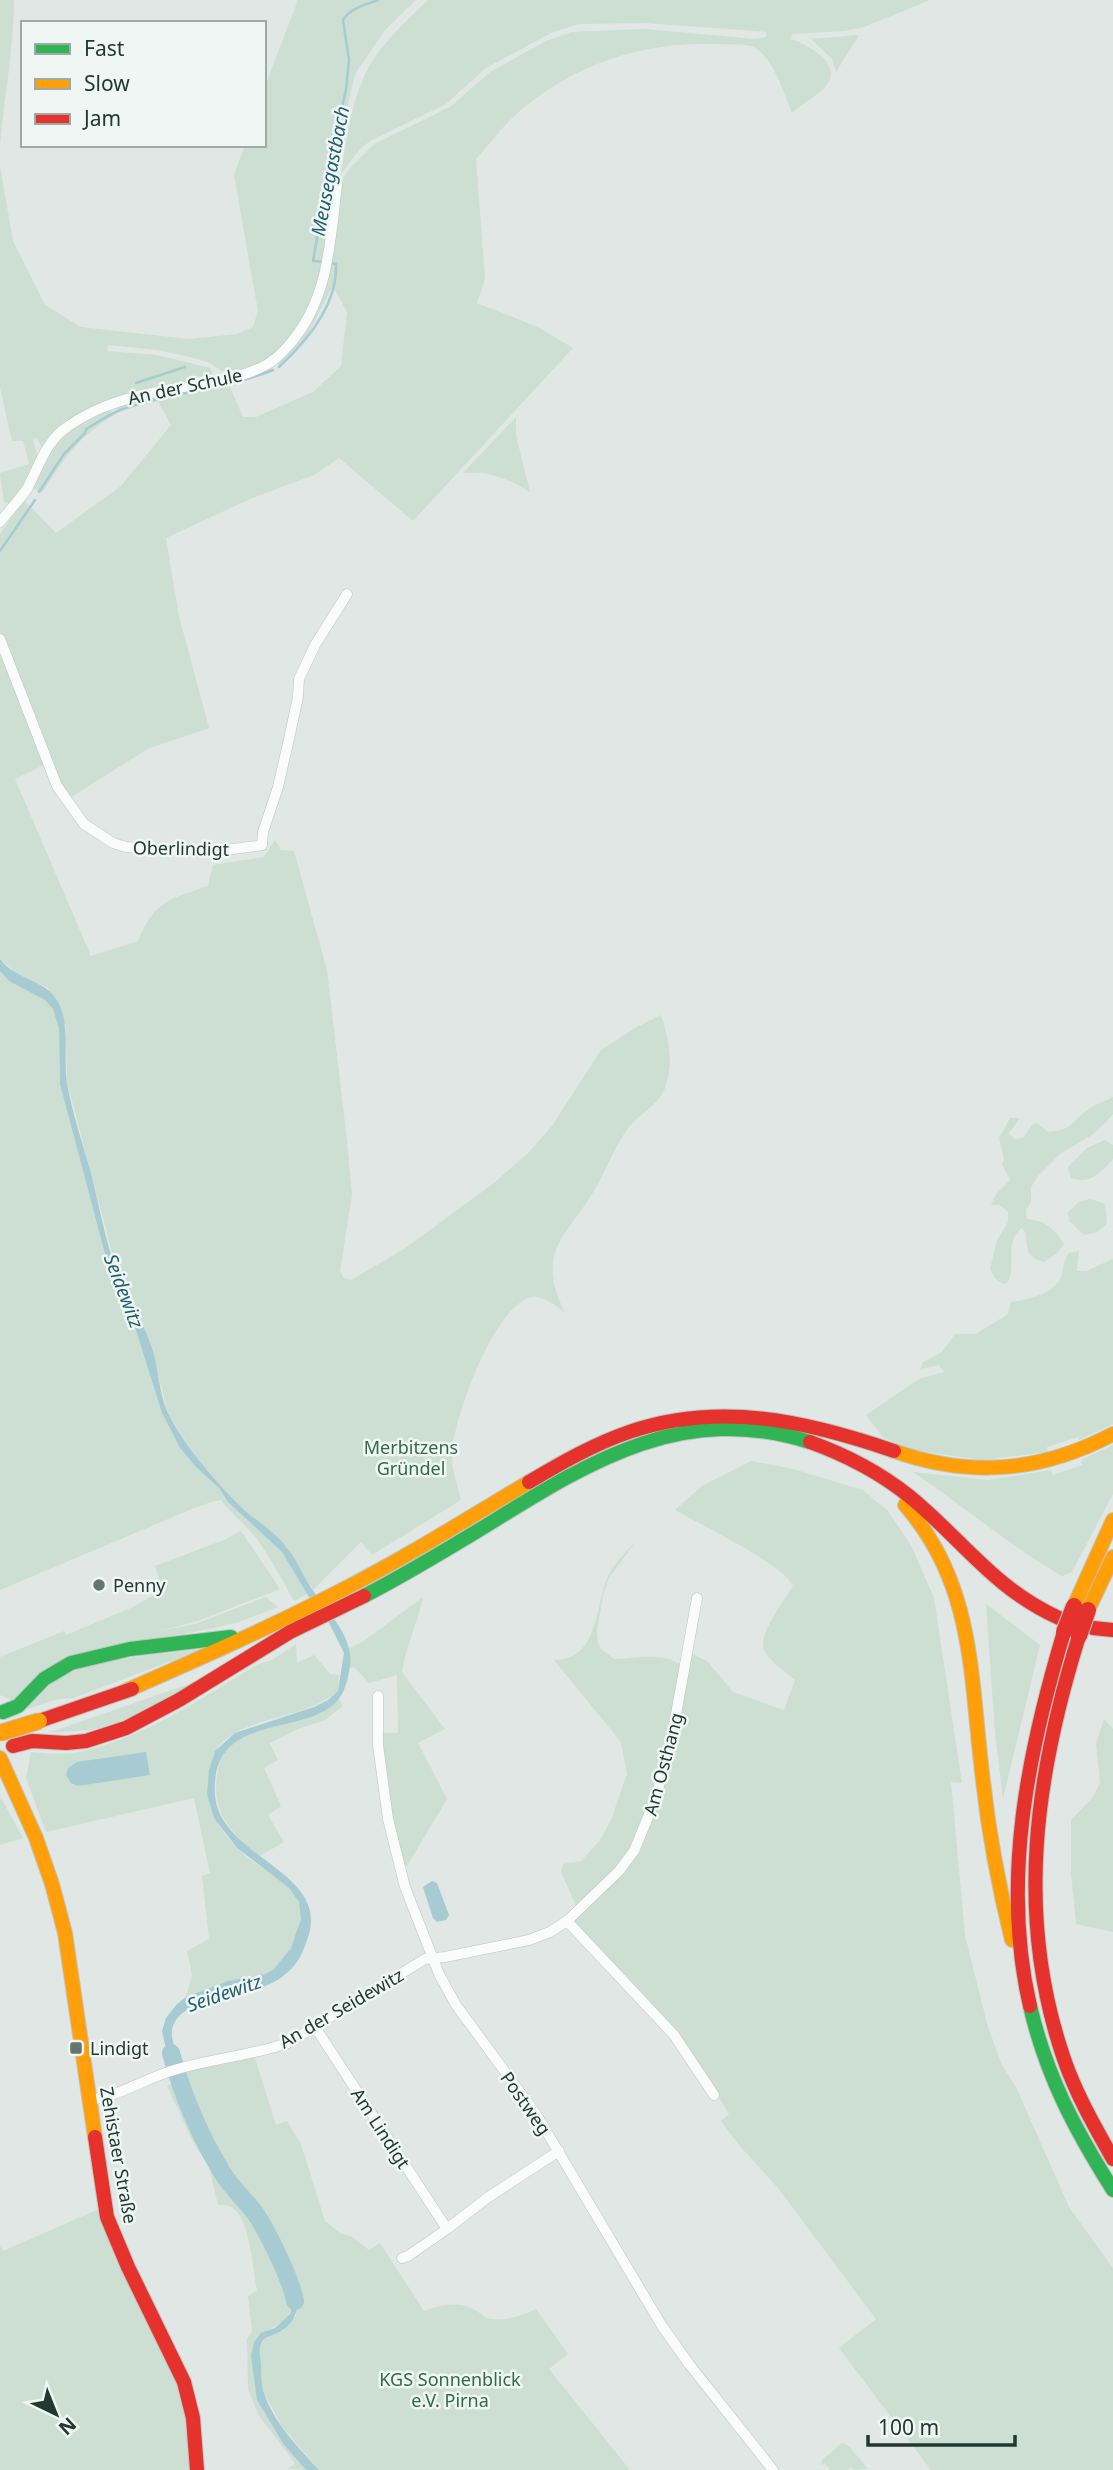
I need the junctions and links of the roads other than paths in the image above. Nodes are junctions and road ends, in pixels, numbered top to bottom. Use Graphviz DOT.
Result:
graph roads {
  1 [pos="337,185"];
  2 [pos="0,522"];
  3 [pos="347,594"];
  4 [pos="0,639"];
  5 [pos="751,1423"];
  6 [pos="826,1431"];
  7 [pos="1113,1434"];
  8 [pos="868,1468"];
  9 [pos="1113,1520"];
  10 [pos="1113,1556"];
  11 [pos="993,1575"];
  12 [pos="697,1598"];
  13 [pos="1081,1608"];
  14 [pos="1074,1629"];
  15 [pos="1113,1630"];
  16 [pos="275,1632"];
  17 [pos="378,1696"];
  18 [pos="2,1712"];
  19 [pos="0,1733"];
  20 [pos="13,1746"];
  21 [pos="0,1758"];
  22 [pos="567,1921"];
  23 [pos="431,1957"];
  24 [pos="1023,1972"];
  25 [pos="315,2027"];
  26 [pos="714,2095"];
  27 [pos="89,2100"];
  28 [pos="559,2151"];
  29 [pos="1113,2159"];
  30 [pos="1113,2190"];
  31 [pos="447,2229"];
  32 [pos="402,2258"];
  33 [pos="197,2470"];
  34 [pos="773,2470"];
  1 -- 2 [label="street, An der Schule"];
  3 -- 4 [label="street, Oberlindigt"];
  5 -- 6 [label="main road"];
  5 -- 8 [label="main road"];
  5 -- 16 [label="main road"];
  6 -- 7 [label="main road"];
  6 -- 11 [label="main road"];
  8 -- 11 [label="main road"];
  8 -- 24 [label="main road"];
  9 -- 13 [label="main road"];
  10 -- 13 [label="main road"];
  11 -- 14 [label="main road"];
  12 -- 22 [label="street, Am Osthang"];
  13 -- 14 [label="main road, bridge"];
  14 -- 15 [label="main road"];
  14 -- 24 [label="main road"];
  14 -- 29 [label="main road"];
  16 -- 18 [label="main road"];
  16 -- 19 [label="main road, bridge"];
  16 -- 20 [label="main road"];
  17 -- 23 [label="street, Postweg"];
  18 -- 20 [label="main road"];
  20 -- 21 [label="main road"];
  21 -- 27 [label="main road, Zehistaer Straße"];
  22 -- 23 [label="street, Am Osthang"];
  22 -- 26 [label="street"];
  23 -- 25 [label="street, An der Seidewitz"];
  23 -- 28 [label="street, Postweg"];
  24 -- 30 [label="main road"];
  25 -- 27 [label="street, An der Seidewitz"];
  25 -- 31 [label="street, Am Lindigt"];
  27 -- 33 [label="main road, Zehistaer Straße"];
  28 -- 31 [label="street"];
  28 -- 34 [label="street, Postweg"];
  31 -- 32 [label="street"];
}
